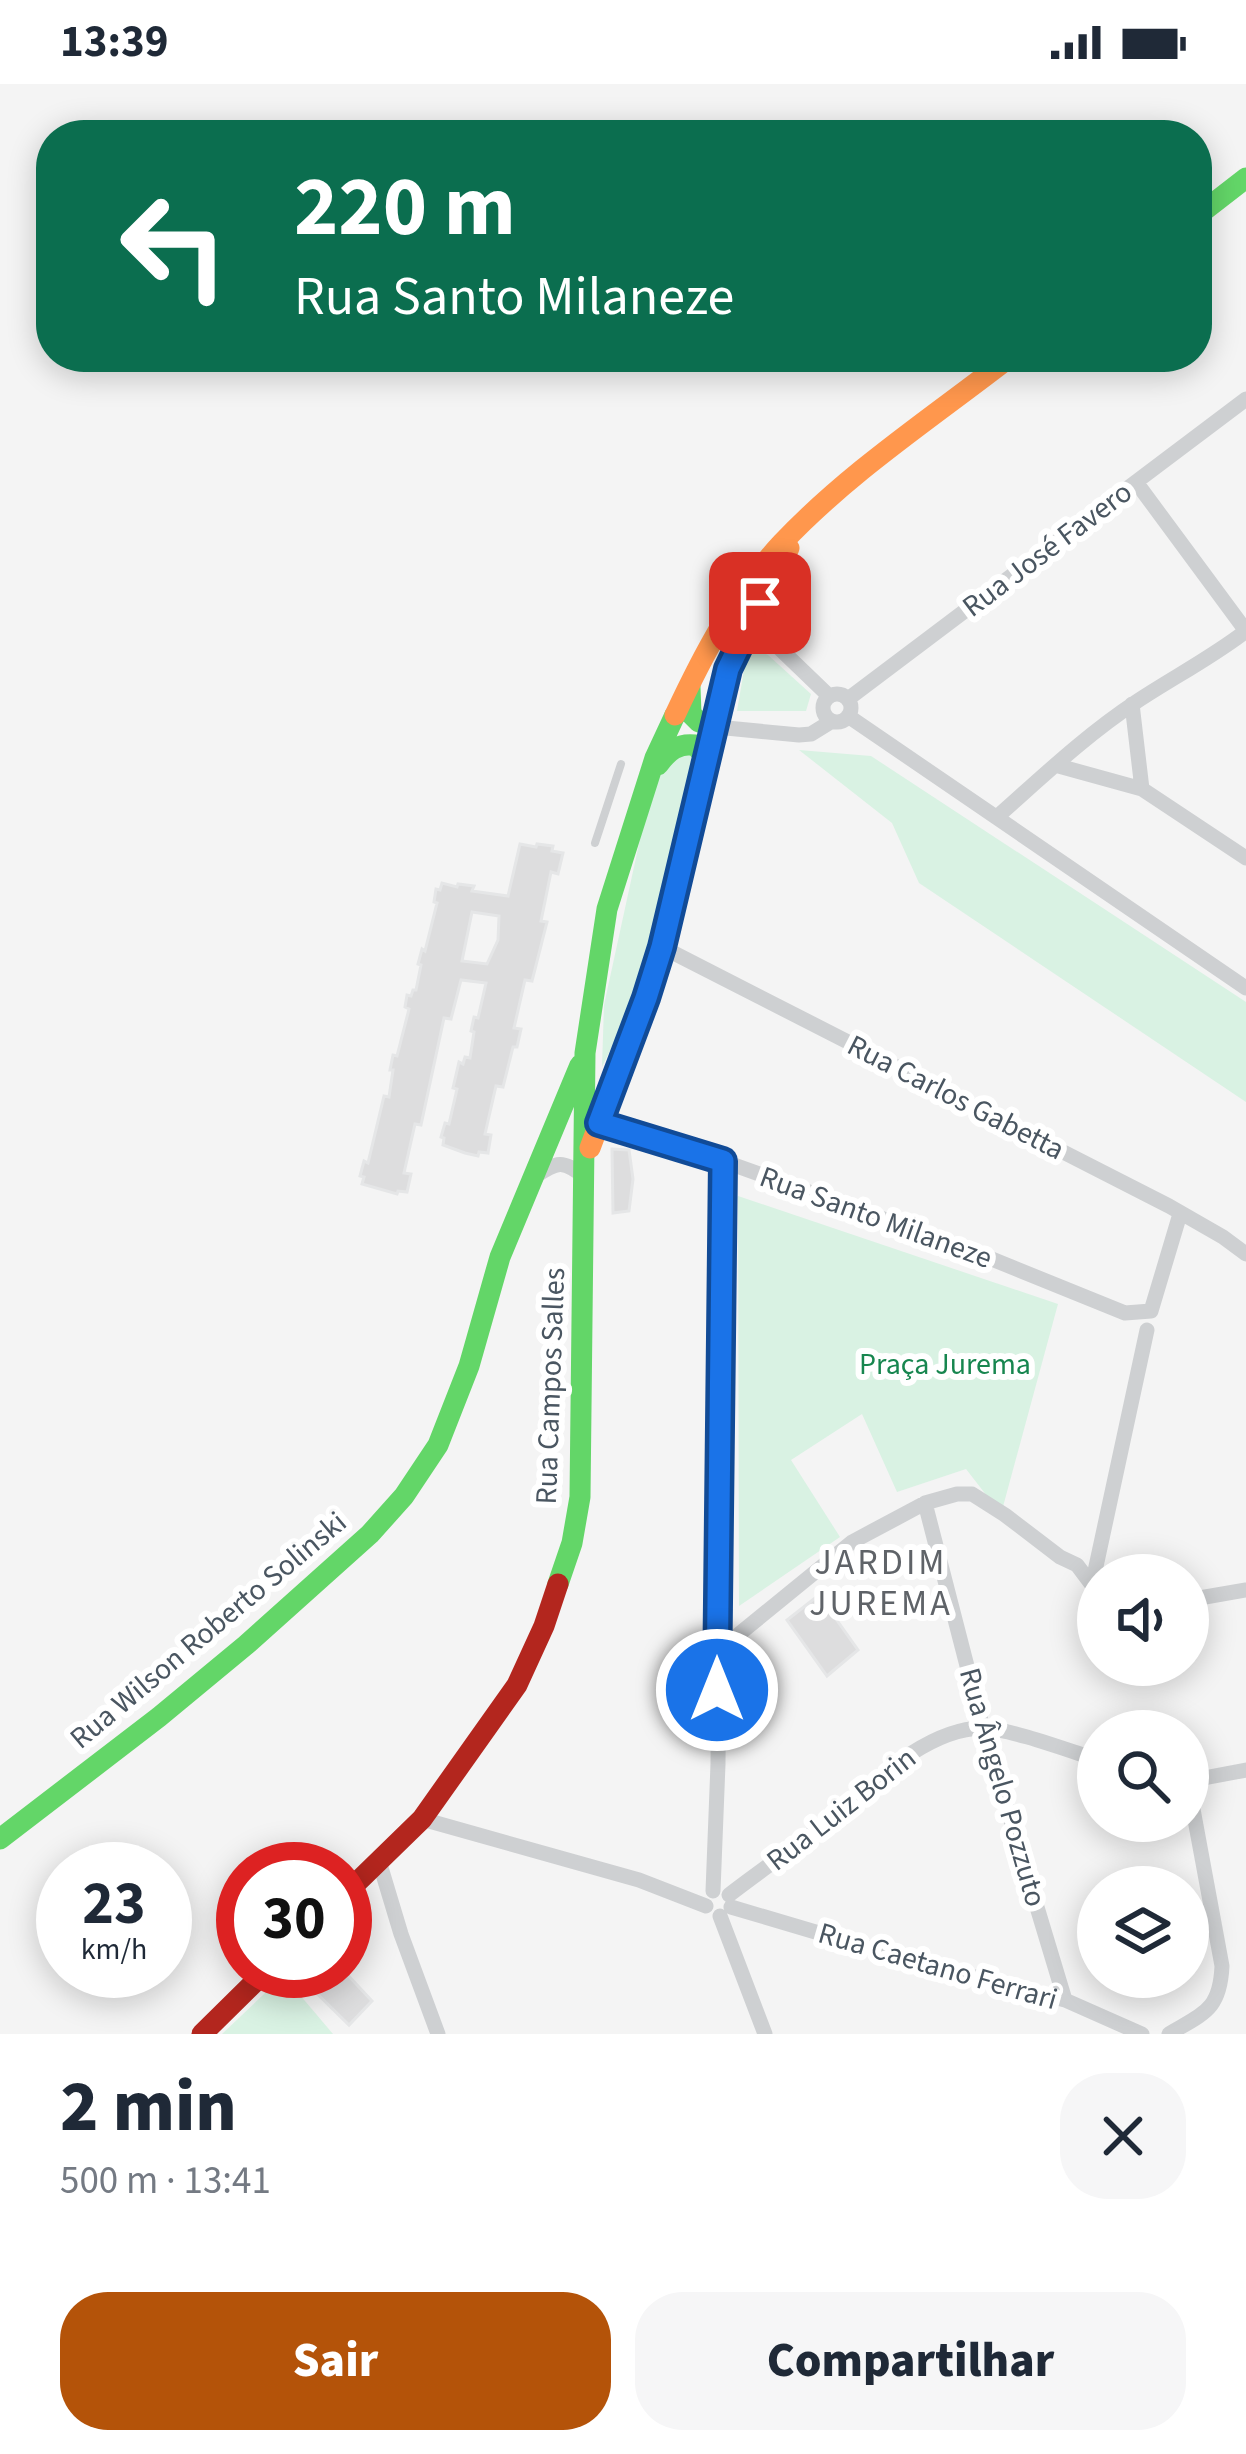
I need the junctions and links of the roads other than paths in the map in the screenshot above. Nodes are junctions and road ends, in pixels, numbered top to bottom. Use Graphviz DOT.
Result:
graph roads {
  1 [pos="1245,182"];
  2 [pos="1212,205"];
  3 [pos="990,372"];
  4 [pos="1246,399"];
  5 [pos="1136,482"];
  6 [pos="801,525"];
  7 [pos="760,603"];
  8 [pos="1246,631"];
  9 [pos="742,637"];
  10 [pos="711,644"];
  11 [pos="775,644"];
  12 [pos="691,680"];
  13 [pos="829,696"];
  14 [pos="1132,704"];
  15 [pos="843,712"];
  16 [pos="716,727"];
  17 [pos="708,760"];
  18 [pos="620,764"];
  19 [pos="1055,765"];
  20 [pos="644,788"];
  21 [pos="1142,789"];
  22 [pos="998,816"];
  23 [pos="595,843"];
  24 [pos="1246,858"];
  25 [pos="662,947"];
  26 [pos="1246,988"];
  27 [pos="594,990"];
  28 [pos="585,1054"];
  29 [pos="599,1123"];
  30 [pos="723,1161"];
  31 [pos="584,1171"];
  32 [pos="531,1178"];
  33 [pos="1180,1214"];
  34 [pos="1246,1254"];
  35 [pos="1147,1330"];
  36 [pos="925,1503"];
  37 [pos="1102,1554"];
  38 [pos="1077,1565"];
  39 [pos="1246,1590"];
  40 [pos="1209,1596"];
  41 [pos="717,1652"];
  42 [pos="983,1728"];
  43 [pos="1077,1754"];
  44 [pos="1246,1770"];
  45 [pos="1209,1778"];
  46 [pos="422,1819"];
  47 [pos="0,1839"];
  48 [pos="1199,1842"];
  49 [pos="380,1862"];
  50 [pos="372,1869"];
  51 [pos="720,1903"];
  52 [pos="239,1998"];
  53 [pos="1065,2000"];
  54 [pos="202,2034"];
  55 [pos="438,2034"];
  56 [pos="765,2034"];
  57 [pos="1142,2034"];
  58 [pos="1169,2034"];
  1 -- 2 [label="main road"];
  3 -- 6 [label="main road"];
  4 -- 5 [label="street, Rua José Favero"];
  5 -- 8 [label="street"];
  5 -- 15 [label="street, Rua José Favero"];
  6 -- 7 [label="main road"];
  6 -- 10 [label="main road"];
  7 -- 9 [label="main road"];
  7 -- 11 [label="street"];
  8 -- 14 [label="street"];
  9 -- 10 [label="main road"];
  9 -- 11 [label="street"];
  9 -- 16 [label="main road"];
  10 -- 12 [label="main road"];
  11 -- 13 [label="street"];
  12 -- 16 [label="main road"];
  12 -- 20 [label="main road"];
  13 -- 15 [label="street"];
  13 -- 15 [label="street"];
  14 -- 19 [label="street"];
  14 -- 21 [label="street"];
  15 -- 16 [label="street, Rua José Favero"];
  15 -- 22 [label="street"];
  16 -- 17 [label="main road"];
  17 -- 20 [label="main road"];
  17 -- 25 [label="main road"];
  18 -- 23 [label="lane"];
  19 -- 21 [label="street"];
  19 -- 22 [label="street"];
  20 -- 27 [label="main road"];
  21 -- 24 [label="street"];
  22 -- 26 [label="street"];
  25 -- 29 [label="main road"];
  25 -- 33 [label="street, Rua Carlos Gabetta"];
  27 -- 28 [label="main road"];
  27 -- 29 [label="main road"];
  28 -- 31 [label="main road, Rua Campos Salles"];
  28 -- 32 [label="main road, Rua Wilson Roberto Solinski"];
  29 -- 30 [label="street, Rua Santo Milaneze"];
  29 -- 31 [label="main road"];
  30 -- 33 [label="street, Rua Santo Milaneze"];
  30 -- 41 [label="street"];
  31 -- 32 [label="street"];
  31 -- 46 [label="main road, Rua Campos Salles"];
  32 -- 47 [label="main road, Rua Wilson Roberto Solinski"];
  33 -- 34 [label="street, Rua Carlos Gabetta"];
  35 -- 37 [label="street"];
  36 -- 38 [label="street"];
  36 -- 41 [label="street"];
  36 -- 42 [label="street, Rua Ângelo Pozzuto"];
  39 -- 40 [label="street"];
  41 -- 51 [label="street"];
  42 -- 43 [label="street"];
  42 -- 51 [label="street, Rua Luiz Borin"];
  42 -- 53 [label="street, Rua Ângelo Pozzuto"];
  44 -- 45 [label="street"];
  46 -- 49 [label="main road, Rua Campos Salles"];
  46 -- 51 [label="street, Rua Caetano Ferrari"];
  48 -- 58 [label="street"];
  49 -- 50 [label="main road, Rua Campos Salles"];
  49 -- 55 [label="street"];
  51 -- 53 [label="street, Rua Caetano Ferrari"];
  51 -- 56 [label="street"];
  52 -- 54 [label="main road"];
  53 -- 57 [label="street, Rua Caetano Ferrari"];
}
